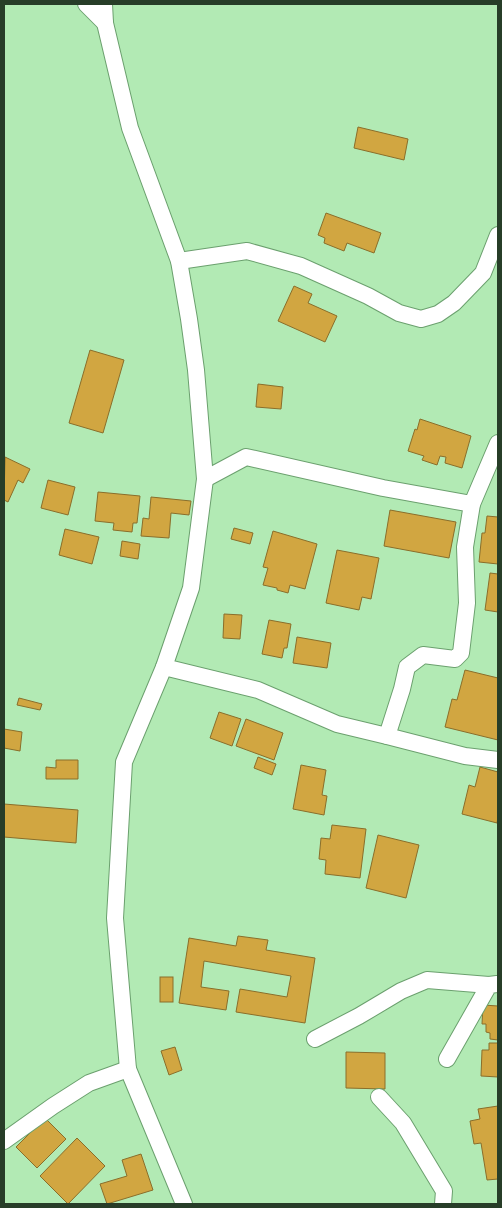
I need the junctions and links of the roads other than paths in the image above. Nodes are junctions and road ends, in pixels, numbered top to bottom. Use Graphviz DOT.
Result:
graph roads {
  1 [pos="86,4"];
  2 [pos="104,4"];
  3 [pos="105,23"];
  4 [pos="498,235"];
  5 [pos="179,261"];
  6 [pos="498,443"];
  7 [pos="205,479"];
  8 [pos="472,504"];
  9 [pos="164,667"];
  10 [pos="388,736"];
  11 [pos="498,760"];
  12 [pos="494,984"];
  13 [pos="314,1039"];
  14 [pos="447,1059"];
  15 [pos="128,1069"];
  16 [pos="379,1097"];
  17 [pos="4,1141"];
  18 [pos="184,1204"];
  19 [pos="443,1204"];
  1 -- 3 [label="street"];
  2 -- 3 [label="street"];
  3 -- 5 [label="street"];
  4 -- 5 [label="street"];
  5 -- 7 [label="street"];
  6 -- 8 [label="street"];
  7 -- 8 [label="street"];
  7 -- 9 [label="street"];
  8 -- 10 [label="street"];
  9 -- 10 [label="street"];
  9 -- 15 [label="street"];
  10 -- 11 [label="street"];
  12 -- 13 [label="street"];
  12 -- 14 [label="street"];
  15 -- 17 [label="street"];
  15 -- 18 [label="street"];
  16 -- 19 [label="street"];
}
